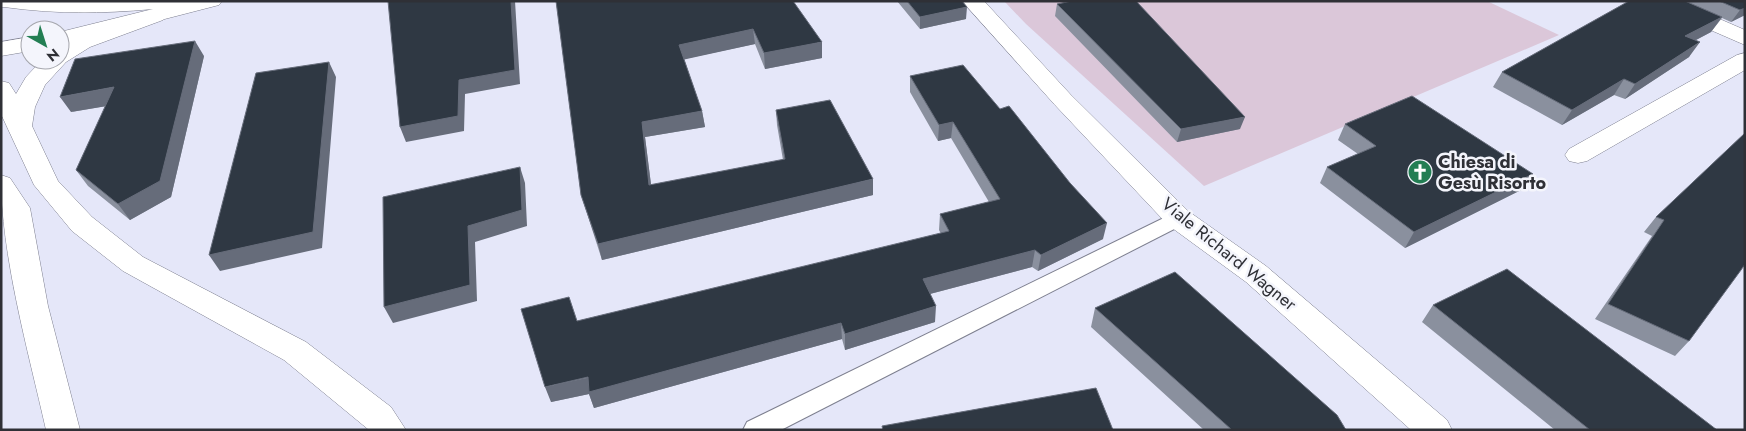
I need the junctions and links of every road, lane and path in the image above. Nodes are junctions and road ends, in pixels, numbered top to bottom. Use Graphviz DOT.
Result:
graph roads {
  1 [pos="4,1"];
  2 [pos="177,1"];
  3 [pos="212,1"];
  4 [pos="972,1"];
  5 [pos="1660,1"];
  6 [pos="155,15"];
  7 [pos="70,36"];
  8 [pos="1745,38"];
  9 [pos="20,46"];
  10 [pos="1,49"];
  11 [pos="70,50"];
  12 [pos="1745,60"];
  13 [pos="47,70"];
  14 [pos="1,88"];
  15 [pos="19,127"];
  16 [pos="1578,155"];
  17 [pos="1,184"];
  18 [pos="1178,218"];
  19 [pos="63,430"];
  20 [pos="389,430"];
  21 [pos="756,430"];
  22 [pos="1435,430"];
  1 -- 2 [label="main road"];
  3 -- 6 [label="main road"];
  4 -- 18 [label="main road, Viale Richard Wagner"];
  5 -- 8 [label="main road"];
  6 -- 7 [label="main road"];
  6 -- 11 [label="main road"];
  9 -- 10 [label="main road"];
  12 -- 16 [label="main road"];
  13 -- 15 [label="main road"];
  14 -- 15 [label="main road"];
  15 -- 20 [label="main road"];
  17 -- 19 [label="main road"];
  18 -- 21 [label="lane"];
  18 -- 22 [label="main road, Viale Richard Wagner"];
}
